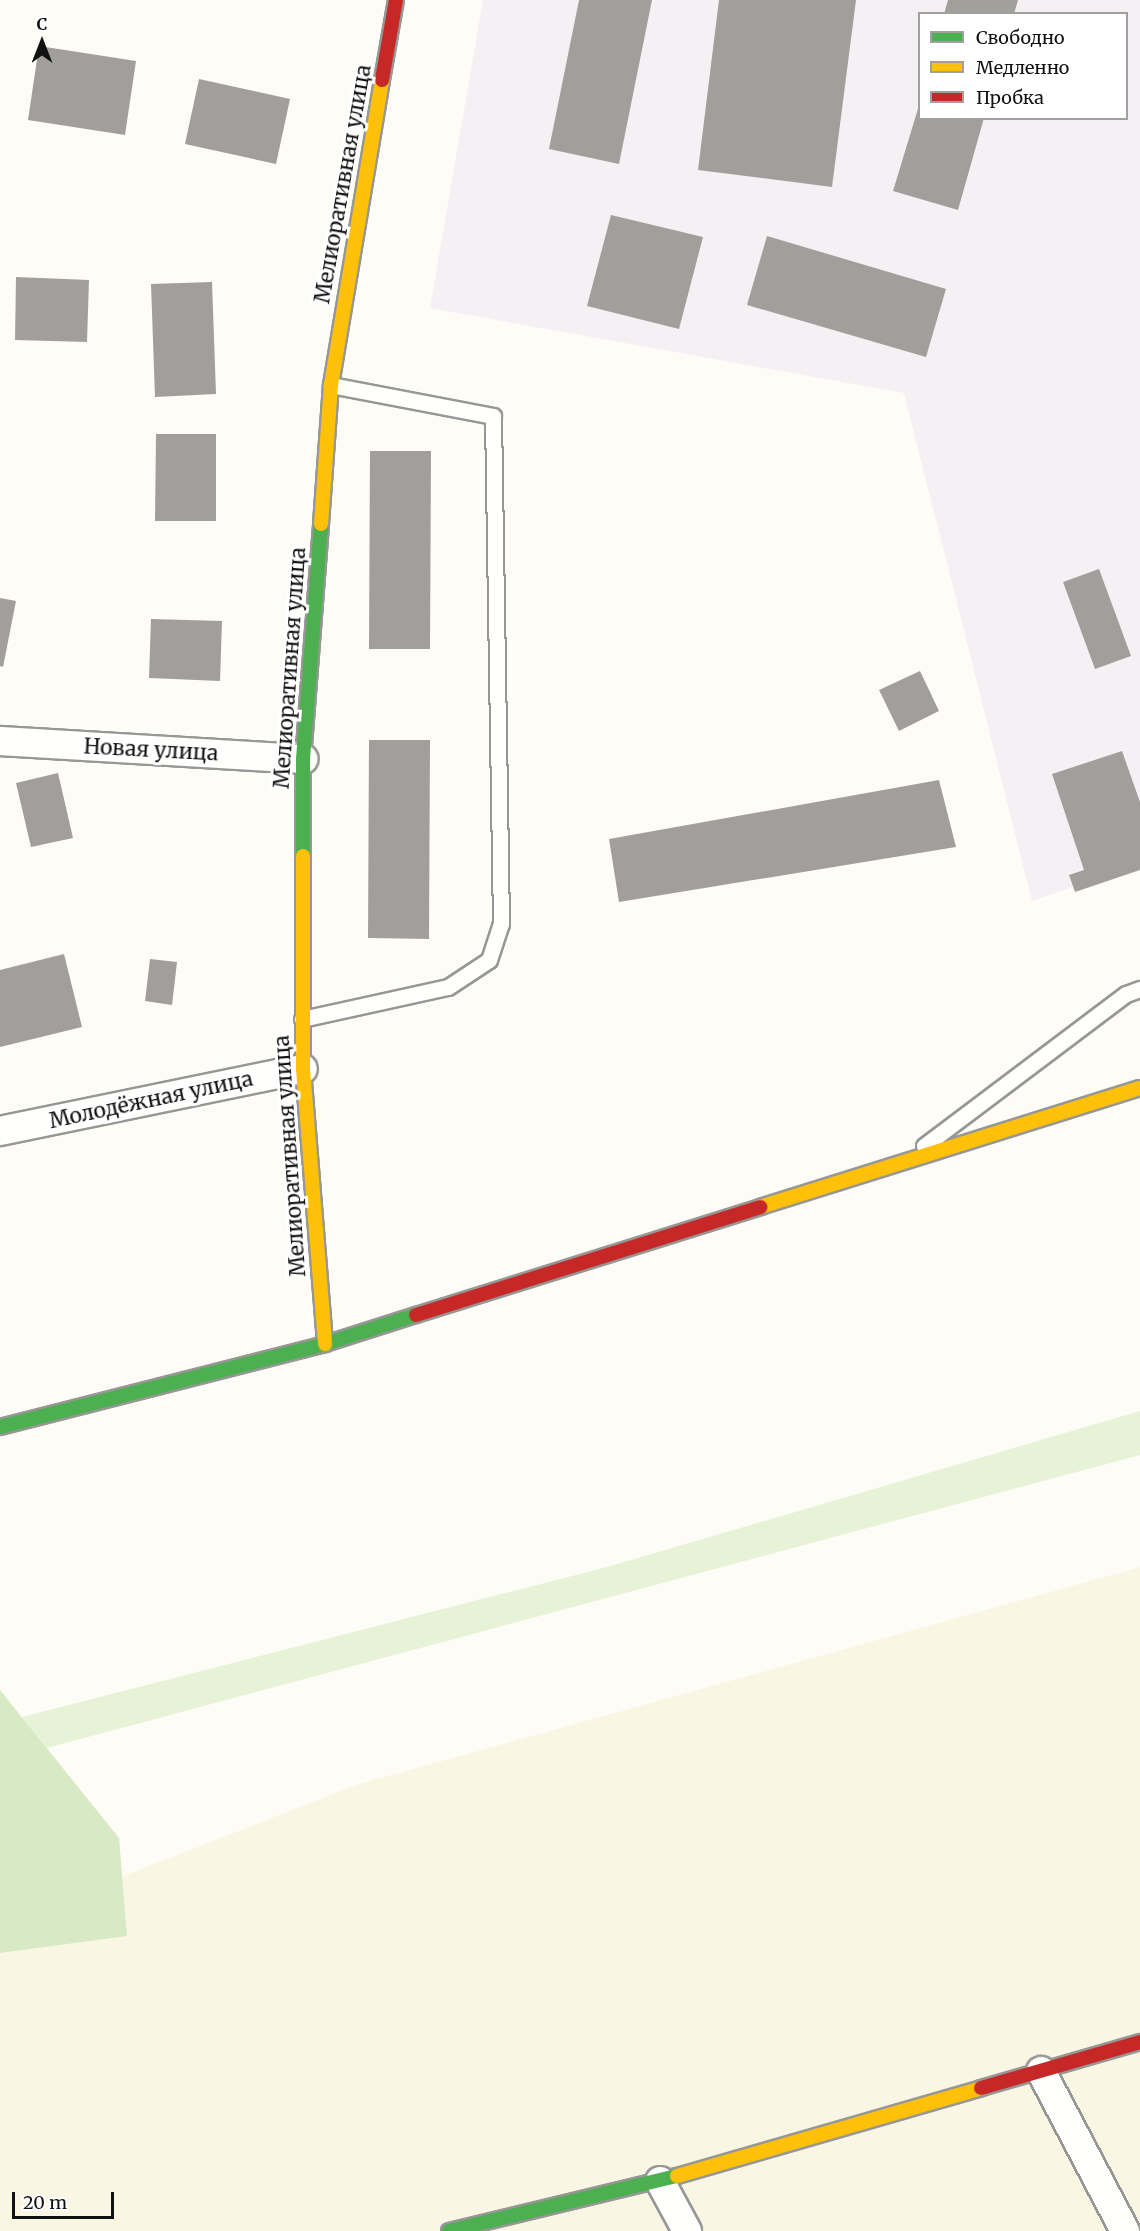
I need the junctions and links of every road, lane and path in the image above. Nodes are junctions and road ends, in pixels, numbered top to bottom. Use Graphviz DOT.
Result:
graph roads {
  1 [pos="396,0"];
  2 [pos="331,385"];
  3 [pos="0,741"];
  4 [pos="303,759"];
  5 [pos="1140,989"];
  6 [pos="302,1019"];
  7 [pos="303,1069"];
  8 [pos="1140,1088"];
  9 [pos="0,1131"];
  10 [pos="899,1165"];
  11 [pos="325,1344"];
  12 [pos="0,1427"];
  13 [pos="1140,2042"];
  14 [pos="1041,2071"];
  15 [pos="660,2181"];
  16 [pos="449,2231"];
  17 [pos="687,2231"];
  18 [pos="1125,2231"];
  1 -- 2 [label="street, Мелиоративная улица"];
  2 -- 4 [label="street, Мелиоративная улица"];
  2 -- 6 [label="lane"];
  3 -- 4 [label="street, Новая улица"];
  4 -- 6 [label="street, Мелиоративная улица"];
  5 -- 10 [label="lane"];
  6 -- 7 [label="street, Мелиоративная улица"];
  7 -- 9 [label="street, Молодёжная улица"];
  7 -- 11 [label="street, Мелиоративная улица"];
  8 -- 10 [label="street"];
  10 -- 11 [label="street"];
  11 -- 12 [label="street"];
  13 -- 14 [label="street"];
  14 -- 15 [label="street"];
  14 -- 18 [label="street"];
  15 -- 16 [label="street"];
  15 -- 17 [label="street"];
}
